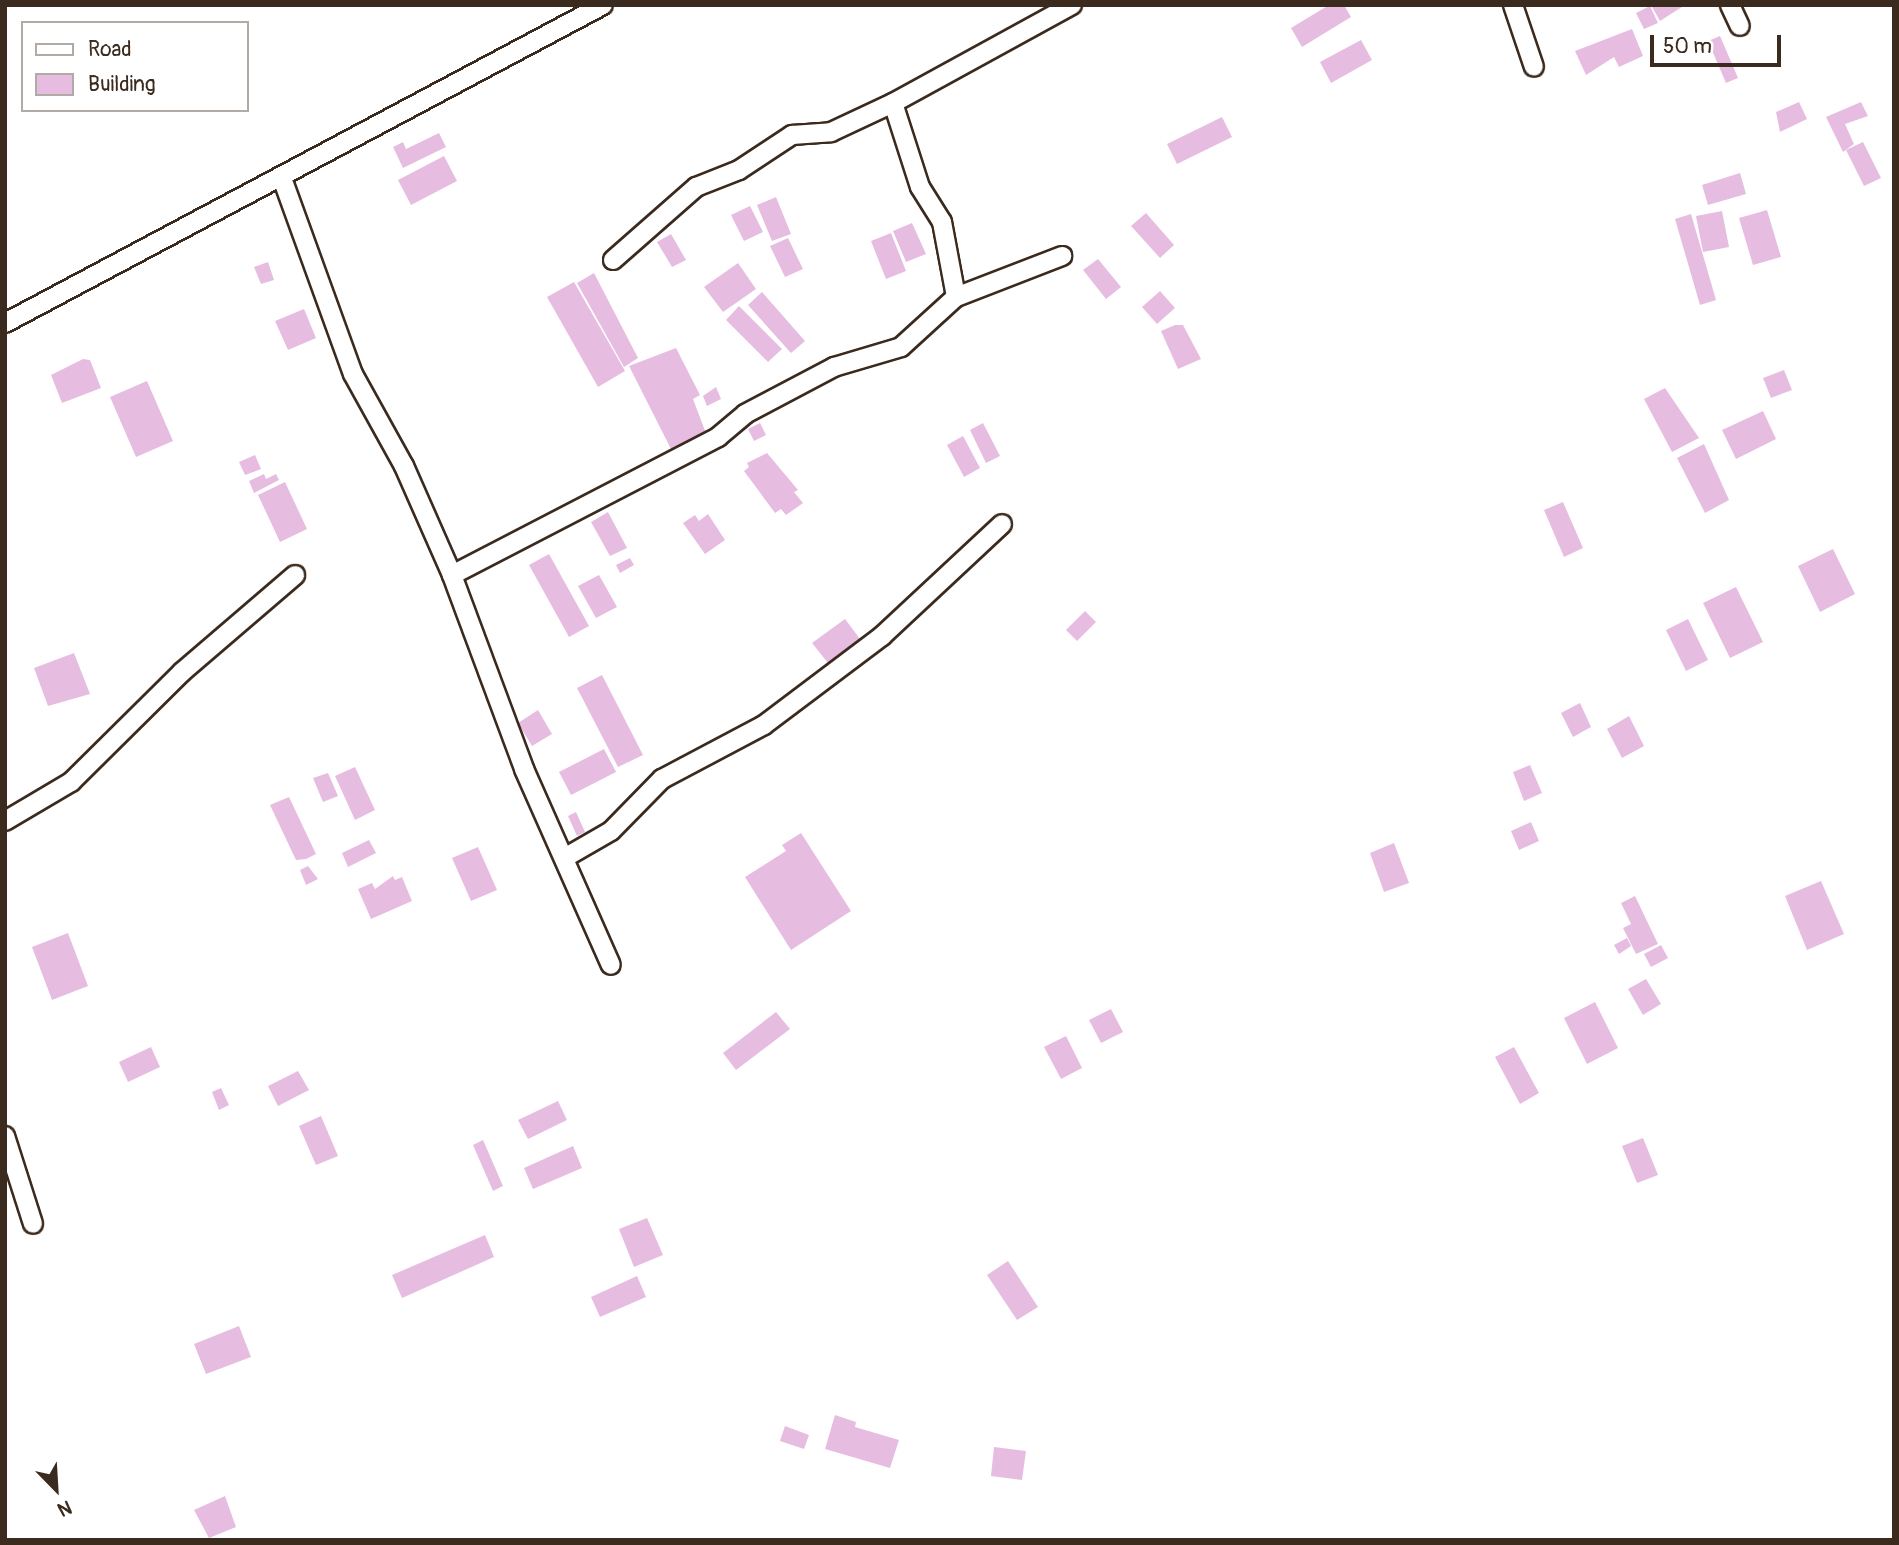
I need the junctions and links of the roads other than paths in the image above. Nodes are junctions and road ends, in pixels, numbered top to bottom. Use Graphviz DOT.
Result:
graph roads {
  1 [pos="603,5"];
  2 [pos="1072,5"];
  3 [pos="1513,5"];
  4 [pos="1730,5"];
  5 [pos="1740,26"];
  6 [pos="1534,67"];
  7 [pos="893,103"];
  8 [pos="282,178"];
  9 [pos="1062,256"];
  10 [pos="613,260"];
  11 [pos="956,296"];
  12 [pos="5,323"];
  13 [pos="1002,524"];
  14 [pos="295,575"];
  15 [pos="452,575"];
  16 [pos="5,821"];
  17 [pos="566,858"];
  18 [pos="611,965"];
  19 [pos="5,1136"];
  20 [pos="33,1224"];
  1 -- 8 [label="street"];
  2 -- 7 [label="street"];
  3 -- 6 [label="street"];
  4 -- 5 [label="street"];
  7 -- 10 [label="street"];
  7 -- 11 [label="street"];
  8 -- 12 [label="street"];
  8 -- 15 [label="street"];
  9 -- 11 [label="street"];
  11 -- 15 [label="street"];
  13 -- 17 [label="street"];
  14 -- 16 [label="street"];
  15 -- 17 [label="street"];
  17 -- 18 [label="street"];
  19 -- 20 [label="street"];
}
